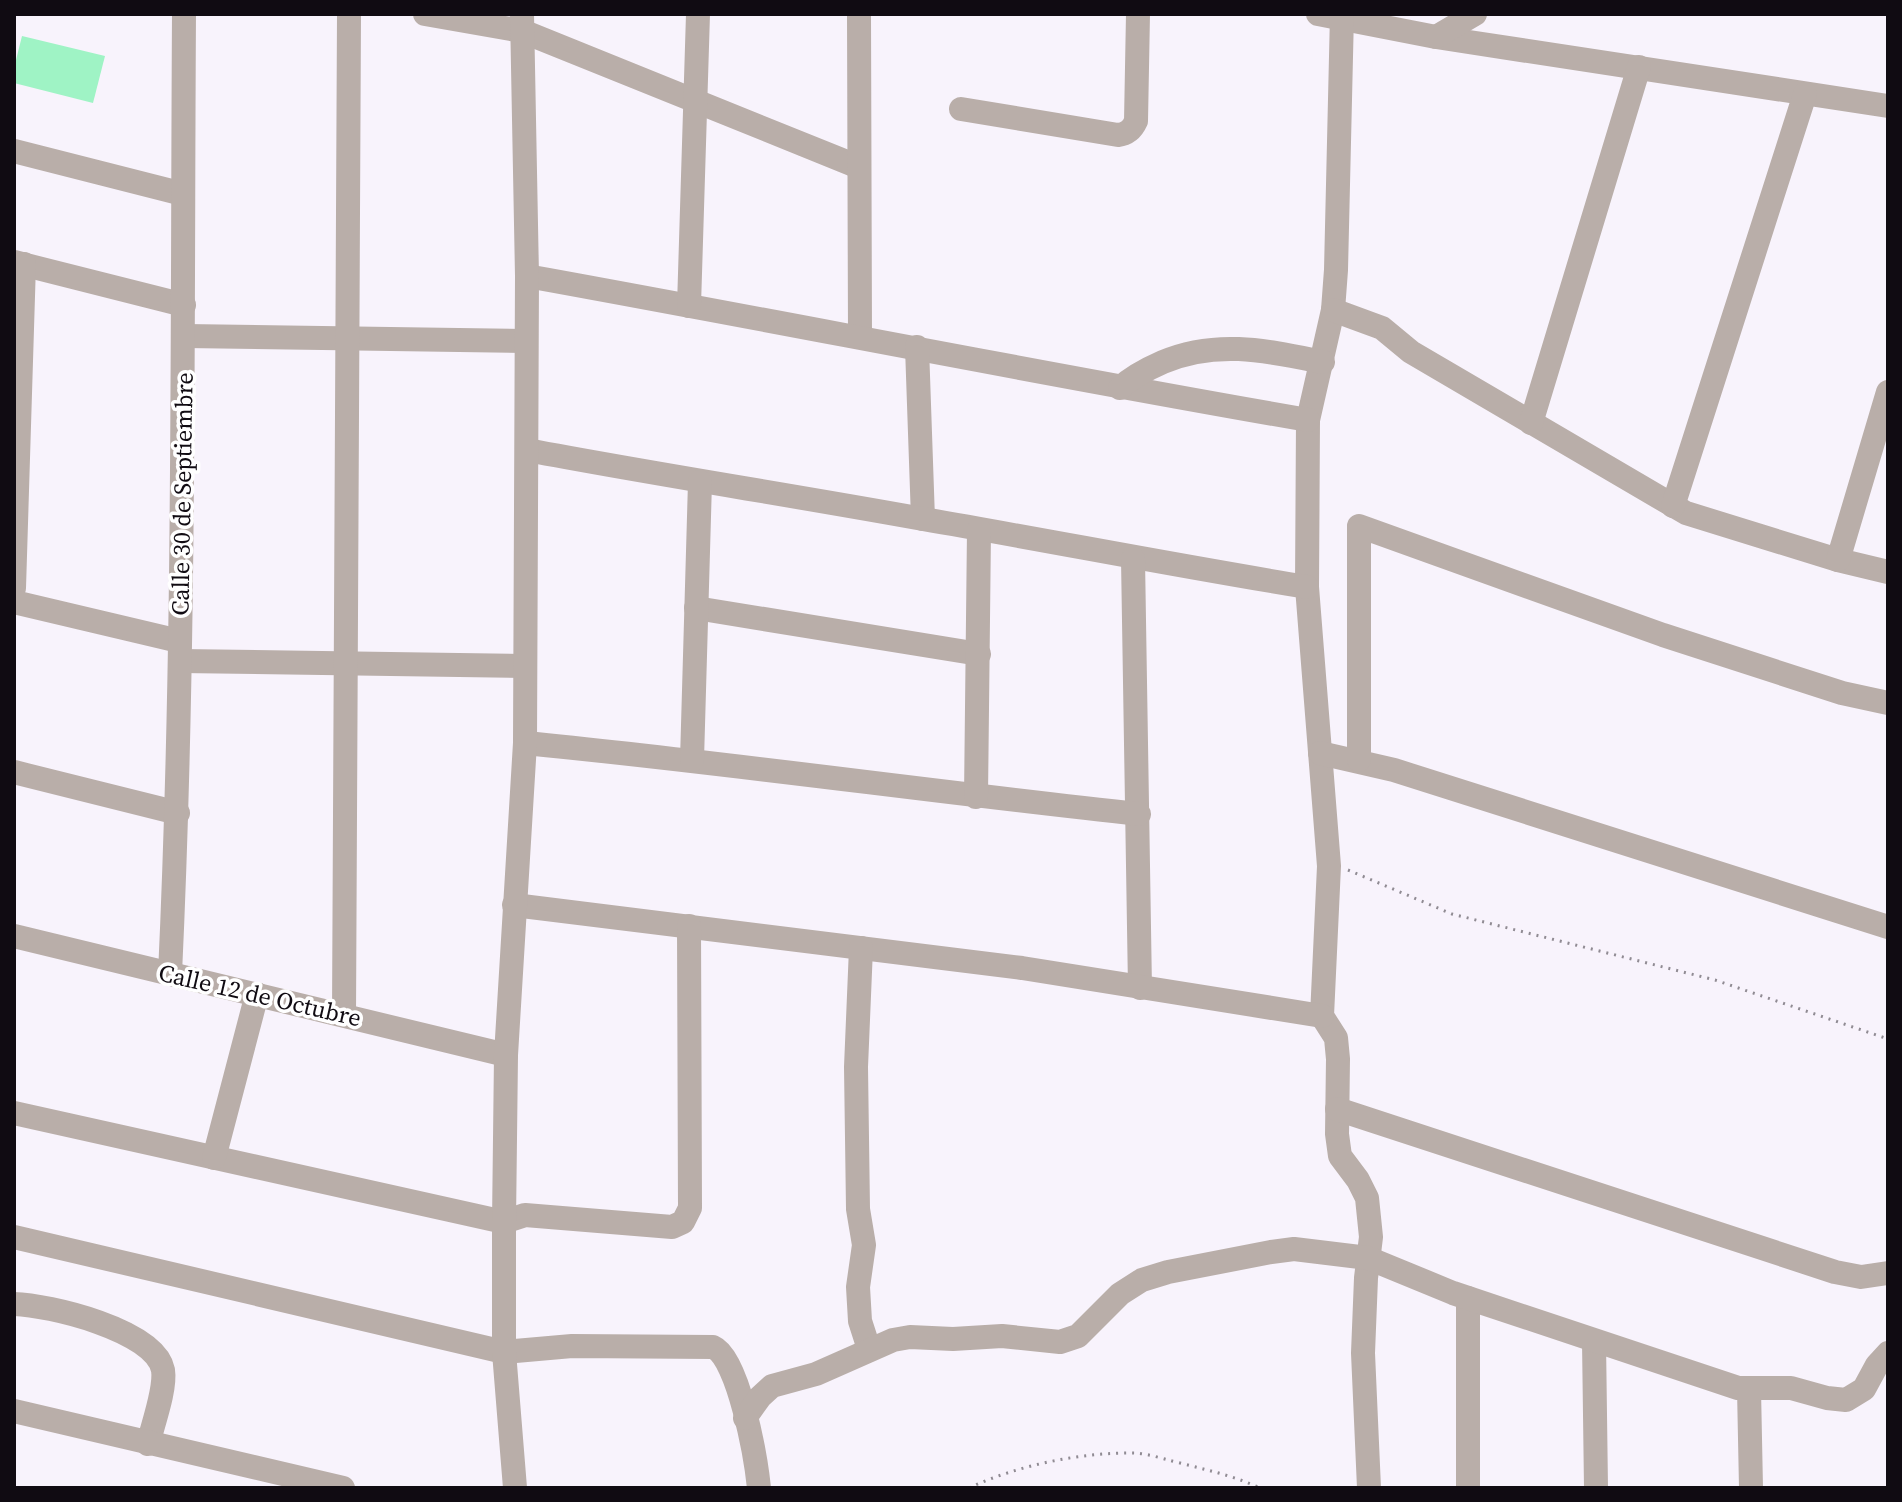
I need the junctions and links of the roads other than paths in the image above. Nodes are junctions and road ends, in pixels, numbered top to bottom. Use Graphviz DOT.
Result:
graph roads {
  1 [pos="184,14"];
  2 [pos="349,14"];
  3 [pos="425,14"];
  4 [pos="698,14"];
  5 [pos="859,14"];
  6 [pos="1138,14"];
  7 [pos="1475,14"];
  8 [pos="1334,16"];
  9 [pos="522,23"];
  10 [pos="1436,37"];
  11 [pos="1639,67"];
  12 [pos="1805,94"];
  13 [pos="697,102"];
  14 [pos="1888,106"];
  15 [pos="961,109"];
  16 [pos="14,151"];
  17 [pos="859,167"];
  18 [pos="183,194"];
  19 [pos="19,263"];
  20 [pos="527,276"];
  21 [pos="184,305"];
  22 [pos="689,306"];
  23 [pos="1333,310"];
  24 [pos="185,336"];
  25 [pos="860,337"];
  26 [pos="347,339"];
  27 [pos="526,341"];
  28 [pos="917,347"];
  29 [pos="1323,362"];
  30 [pos="1120,388"];
  31 [pos="1888,392"];
  32 [pos="1308,420"];
  33 [pos="1531,423"];
  34 [pos="16,432"];
  35 [pos="527,450"];
  36 [pos="700,482"];
  37 [pos="1673,506"];
  38 [pos="923,519"];
  39 [pos="979,530"];
  40 [pos="1133,559"];
  41 [pos="1838,560"];
  42 [pos="1888,572"];
  43 [pos="1307,587"];
  44 [pos="14,588"];
  45 [pos="14,602"];
  46 [pos="696,608"];
  47 [pos="179,651"];
  48 [pos="979,654"];
  49 [pos="345,662"];
  50 [pos="525,666"];
  51 [pos="1888,703"];
  52 [pos="525,743"];
  53 [pos="1320,753"];
  54 [pos="692,760"];
  55 [pos="1359,760"];
  56 [pos="14,772"];
  57 [pos="976,797"];
  58 [pos="178,813"];
  59 [pos="1139,814"];
  60 [pos="514,905"];
  61 [pos="689,926"];
  62 [pos="1888,927"];
  63 [pos="14,936"];
  64 [pos="861,948"];
  65 [pos="170,974"];
  66 [pos="1140,988"];
  67 [pos="257,994"];
  68 [pos="344,1015"];
  69 [pos="1322,1016"];
  70 [pos="506,1055"];
  71 [pos="1337,1109"];
  72 [pos="14,1113"];
  73 [pos="214,1158"];
  74 [pos="504,1222"];
  75 [pos="14,1237"];
  76 [pos="1368,1258"];
  77 [pos="1888,1273"];
  78 [pos="1468,1298"];
  79 [pos="14,1304"];
  80 [pos="1594,1341"];
  81 [pos="869,1349"];
  82 [pos="504,1352"];
  83 [pos="1888,1353"];
  84 [pos="1749,1389"];
  85 [pos="14,1411"];
  86 [pos="745,1418"];
  87 [pos="148,1444"];
  88 [pos="343,1488"];
  89 [pos="515,1488"];
  90 [pos="759,1488"];
  91 [pos="1369,1488"];
  92 [pos="1468,1488"];
  93 [pos="1596,1488"];
  94 [pos="1751,1488"];
  1 -- 18 [label="street, Calle 30 de Septiembre"];
  2 -- 26 [label="street"];
  3 -- 9 [label="street"];
  4 -- 13 [label="street"];
  5 -- 17 [label="street"];
  6 -- 15 [label="street"];
  7 -- 10 [label="street"];
  8 -- 10 [label="street"];
  8 -- 23 [label="street"];
  9 -- 13 [label="street"];
  9 -- 20 [label="street"];
  10 -- 11 [label="street"];
  11 -- 12 [label="street"];
  11 -- 33 [label="street"];
  12 -- 14 [label="street"];
  12 -- 37 [label="street"];
  13 -- 17 [label="street"];
  13 -- 22 [label="street"];
  16 -- 18 [label="street"];
  17 -- 25 [label="street"];
  18 -- 21 [label="street, Calle 30 de Septiembre"];
  19 -- 21 [label="street"];
  19 -- 34 [label="street"];
  20 -- 22 [label="street"];
  20 -- 27 [label="street"];
  21 -- 24 [label="street, Calle 30 de Septiembre"];
  22 -- 25 [label="street"];
  23 -- 29 [label="street"];
  23 -- 33 [label="street"];
  24 -- 26 [label="street"];
  24 -- 47 [label="street, Calle 30 de Septiembre"];
  25 -- 28 [label="street"];
  26 -- 27 [label="street"];
  26 -- 49 [label="street"];
  27 -- 35 [label="street"];
  28 -- 30 [label="street"];
  28 -- 38 [label="street"];
  29 -- 30 [label="street"];
  29 -- 32 [label="street"];
  30 -- 32 [label="street"];
  31 -- 41 [label="street"];
  32 -- 43 [label="street"];
  33 -- 37 [label="street"];
  34 -- 44 [label="street"];
  35 -- 36 [label="street"];
  35 -- 50 [label="street"];
  36 -- 38 [label="street"];
  36 -- 46 [label="street"];
  37 -- 41 [label="street"];
  38 -- 39 [label="street"];
  39 -- 40 [label="street"];
  39 -- 48 [label="street"];
  40 -- 43 [label="street"];
  40 -- 59 [label="street"];
  41 -- 42 [label="street"];
  43 -- 53 [label="street"];
  45 -- 47 [label="street"];
  46 -- 48 [label="street"];
  46 -- 54 [label="street"];
  47 -- 49 [label="street"];
  47 -- 58 [label="street, Calle 30 de Septiembre"];
  48 -- 57 [label="street"];
  49 -- 50 [label="street"];
  49 -- 68 [label="street"];
  50 -- 52 [label="street"];
  51 -- 55 [label="street"];
  52 -- 54 [label="street"];
  52 -- 60 [label="street"];
  53 -- 55 [label="street"];
  53 -- 69 [label="street"];
  54 -- 57 [label="street"];
  55 -- 62 [label="street"];
  56 -- 58 [label="street"];
  57 -- 59 [label="street"];
  58 -- 65 [label="street, Calle 30 de Septiembre"];
  59 -- 66 [label="street"];
  60 -- 61 [label="street"];
  60 -- 70 [label="street"];
  61 -- 64 [label="street"];
  61 -- 74 [label="street"];
  63 -- 65 [label="street, Calle 12 de Octubre"];
  64 -- 66 [label="street"];
  64 -- 81 [label="street"];
  65 -- 67 [label="street, Calle 12 de Octubre"];
  66 -- 69 [label="street"];
  67 -- 68 [label="street, Calle 12 de Octubre"];
  67 -- 73 [label="street"];
  68 -- 70 [label="street, Calle 12 de Octubre"];
  69 -- 71 [label="street"];
  70 -- 74 [label="street"];
  71 -- 76 [label="street"];
  71 -- 77 [label="street"];
  72 -- 73 [label="street"];
  73 -- 74 [label="street"];
  74 -- 82 [label="street"];
  75 -- 82 [label="street"];
  76 -- 78 [label="street"];
  76 -- 81 [label="street"];
  76 -- 91 [label="street"];
  78 -- 80 [label="street"];
  78 -- 92 [label="street"];
  79 -- 87 [label="street"];
  80 -- 84 [label="street"];
  80 -- 93 [label="street"];
  81 -- 86 [label="street"];
  82 -- 86 [label="street"];
  82 -- 89 [label="street"];
  83 -- 84 [label="street"];
  84 -- 94 [label="street"];
  85 -- 87 [label="street"];
  86 -- 90 [label="street"];
  87 -- 88 [label="street"];
}
